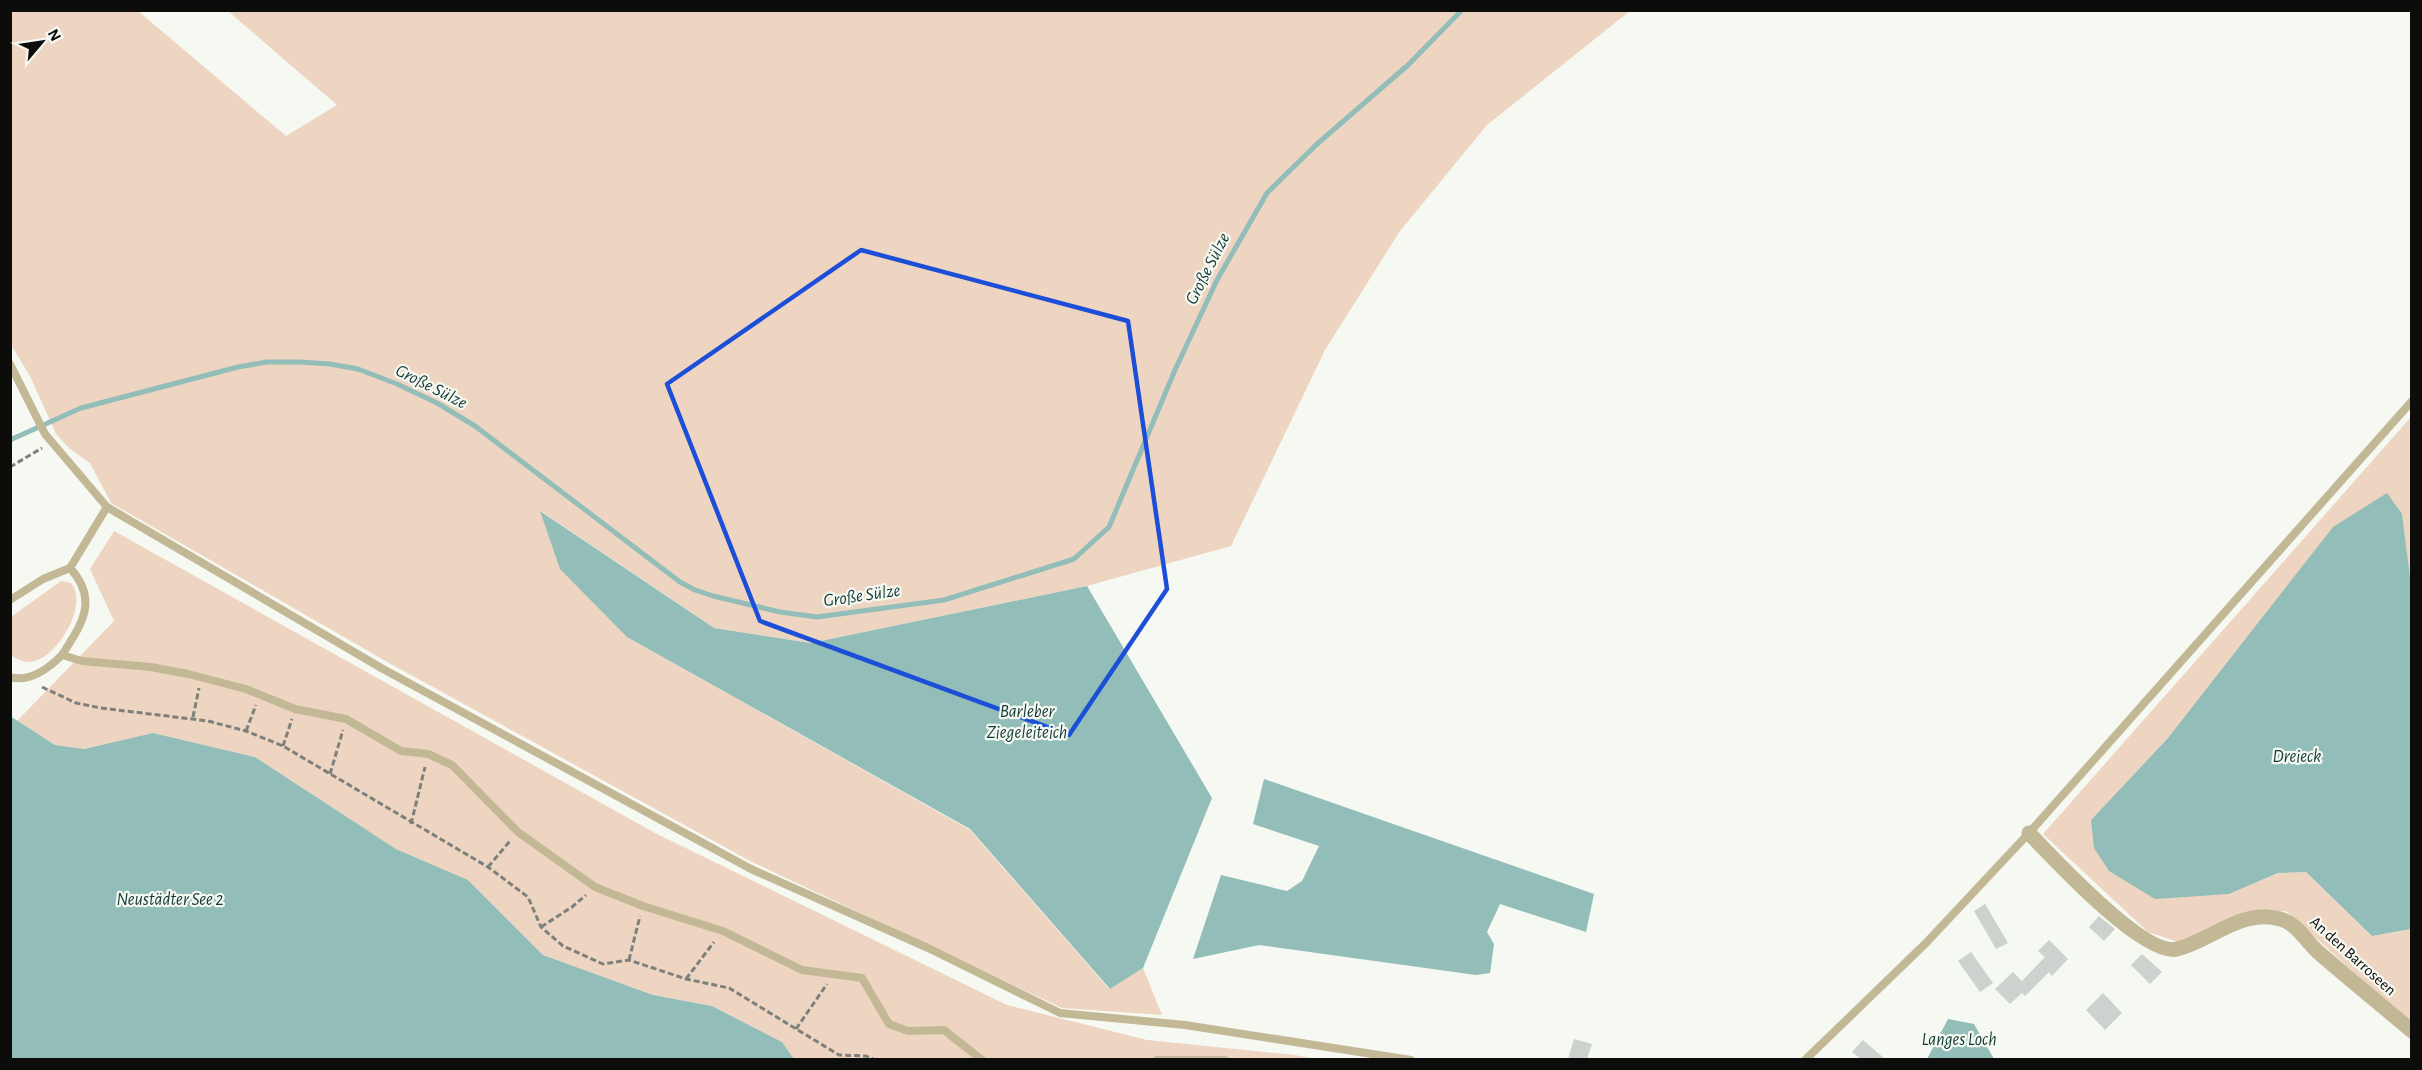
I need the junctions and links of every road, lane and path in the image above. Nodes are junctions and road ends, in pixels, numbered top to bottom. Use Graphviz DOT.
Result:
graph roads {
  1 [pos="10,364"];
  2 [pos="2412,401"];
  3 [pos="52,443"];
  4 [pos="10,467"];
  5 [pos="107,507"];
  6 [pos="70,568"];
  7 [pos="10,600"];
  8 [pos="62,655"];
  9 [pos="10,677"];
  10 [pos="27,678"];
  11 [pos="201,678"];
  12 [pos="260,694"];
  13 [pos="295,708"];
  14 [pos="193,718"];
  15 [pos="346,719"];
  16 [pos="246,731"];
  17 [pos="283,746"];
  18 [pos="428,754"];
  19 [pos="330,774"];
  20 [pos="411,824"];
  21 [pos="518,832"];
  22 [pos="2029,833"];
  23 [pos="488,867"];
  24 [pos="595,887"];
  25 [pos="643,906"];
  26 [pos="541,927"];
  27 [pos="723,931"];
  28 [pos="629,960"];
  29 [pos="835,973"];
  30 [pos="686,979"];
  31 [pos="796,1029"];
  32 [pos="2412,1031"];
  33 [pos="875,1059"];
  34 [pos="982,1059"];
  35 [pos="1157,1059"];
  36 [pos="1225,1059"];
  37 [pos="1411,1059"];
  38 [pos="1805,1059"];
  1 -- 3 [label="lane"];
  2 -- 22 [label="lane"];
  3 -- 4 [label="path"];
  3 -- 5 [label="lane"];
  5 -- 6 [label="lane"];
  5 -- 37 [label="lane"];
  6 -- 7 [label="lane"];
  6 -- 8 [label="lane"];
  8 -- 10 [label="lane"];
  8 -- 11 [label="lane"];
  9 -- 10 [label="lane"];
  10 -- 14 [label="path"];
  11 -- 12 [label="lane"];
  11 -- 14 [label="path"];
  12 -- 13 [label="lane"];
  12 -- 16 [label="path"];
  13 -- 15 [label="lane"];
  13 -- 17 [label="path"];
  14 -- 16 [label="path"];
  15 -- 18 [label="lane"];
  15 -- 19 [label="path"];
  16 -- 17 [label="path"];
  17 -- 19 [label="path"];
  18 -- 20 [label="path"];
  18 -- 21 [label="lane"];
  19 -- 20 [label="path"];
  20 -- 23 [label="path"];
  21 -- 23 [label="path"];
  21 -- 24 [label="lane"];
  22 -- 32 [label="street, An den Barroseen"];
  22 -- 38 [label="lane"];
  23 -- 26 [label="path"];
  24 -- 25 [label="lane"];
  24 -- 26 [label="path"];
  25 -- 27 [label="lane"];
  25 -- 28 [label="path"];
  26 -- 28 [label="path"];
  27 -- 29 [label="lane"];
  27 -- 30 [label="path"];
  28 -- 30 [label="path"];
  29 -- 31 [label="path"];
  29 -- 34 [label="lane"];
  30 -- 31 [label="path"];
  31 -- 33 [label="path"];
  35 -- 36 [label="lane"];
}
